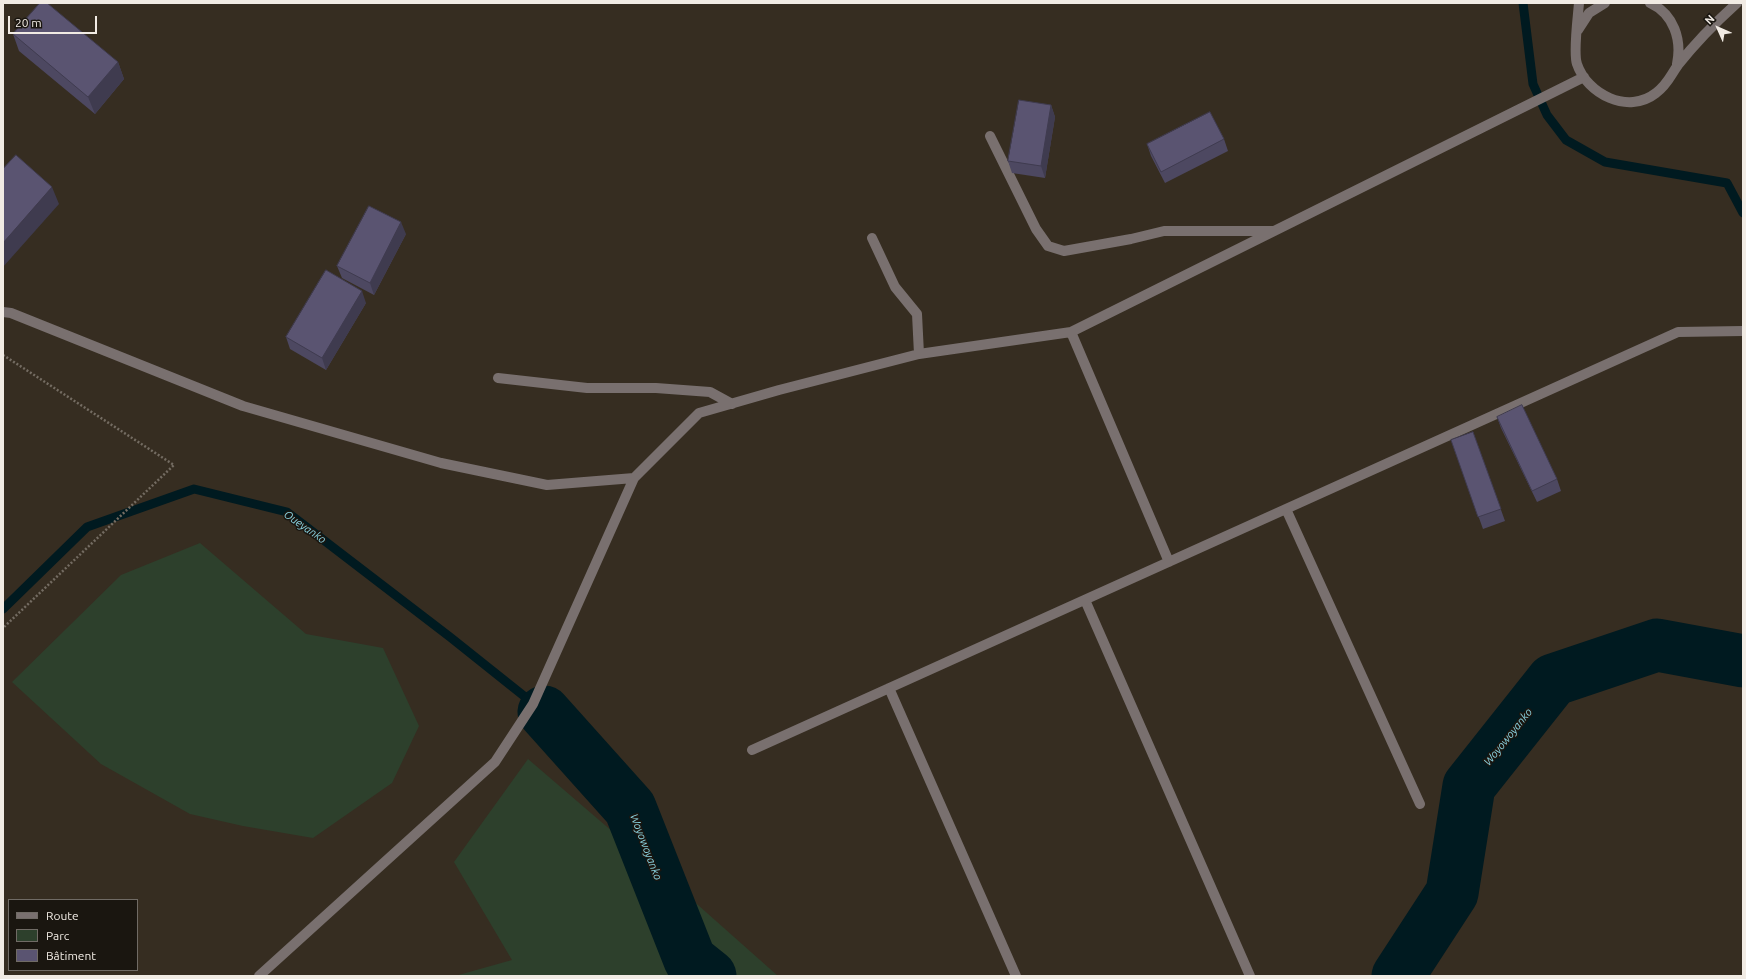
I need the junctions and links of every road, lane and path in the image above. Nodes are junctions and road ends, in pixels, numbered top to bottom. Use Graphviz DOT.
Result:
graph roads {
  1 [pos="1579,3"];
  2 [pos="1605,3"];
  3 [pos="1650,3"];
  4 [pos="1737,3"];
  5 [pos="1576,38"];
  6 [pos="1677,66"];
  7 [pos="1584,77"];
  8 [pos="990,136"];
  9 [pos="1275,231"];
  10 [pos="872,238"];
  11 [pos="3,312"];
  12 [pos="1743,331"];
  13 [pos="1071,332"];
  14 [pos="919,354"];
  15 [pos="3,355"];
  16 [pos="498,378"];
  17 [pos="732,404"];
  18 [pos="634,478"];
  19 [pos="1286,509"];
  20 [pos="1169,562"];
  21 [pos="1085,600"];
  22 [pos="3,628"];
  23 [pos="889,688"];
  24 [pos="752,750"];
  25 [pos="1420,804"];
  26 [pos="260,976"];
  27 [pos="1016,976"];
  28 [pos="1250,976"];
  1 -- 5 [label="street"];
  2 -- 5 [label="street"];
  3 -- 6 [label="street"];
  4 -- 6 [label="street"];
  5 -- 7 [label="street"];
  6 -- 7 [label="street"];
  7 -- 9 [label="street"];
  8 -- 9 [label="street"];
  9 -- 13 [label="street"];
  10 -- 14 [label="street"];
  11 -- 18 [label="street"];
  12 -- 19 [label="street"];
  13 -- 14 [label="street"];
  13 -- 20 [label="street"];
  14 -- 17 [label="street"];
  15 -- 22 [label="path"];
  16 -- 17 [label="street"];
  17 -- 18 [label="street"];
  18 -- 26 [label="street"];
  19 -- 20 [label="street"];
  19 -- 25 [label="street"];
  20 -- 21 [label="street"];
  21 -- 23 [label="street"];
  21 -- 28 [label="street"];
  23 -- 24 [label="street"];
  23 -- 27 [label="street"];
}
